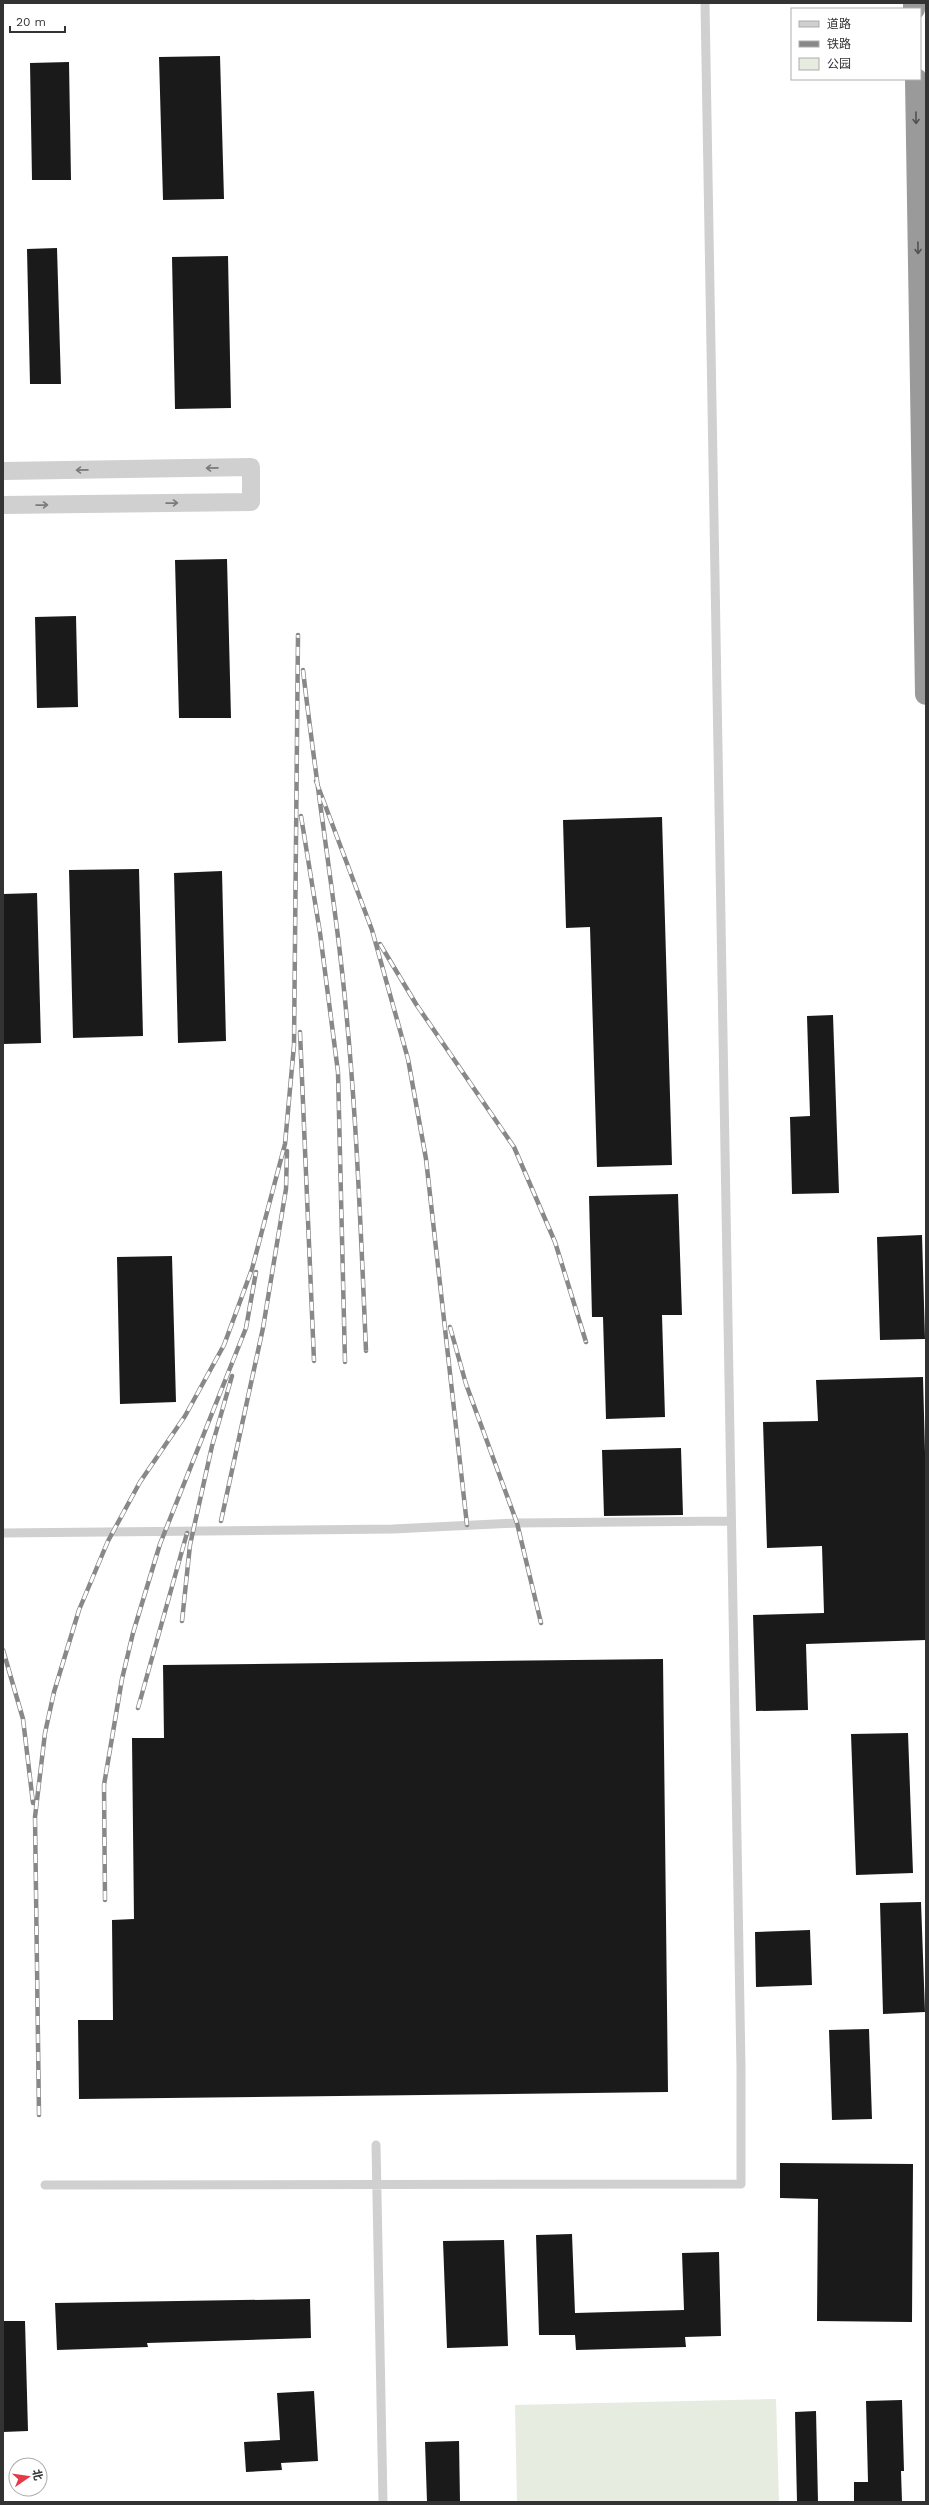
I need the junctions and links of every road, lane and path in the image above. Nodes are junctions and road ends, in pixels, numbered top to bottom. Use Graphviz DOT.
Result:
graph roads {
  1 [pos="705,3"];
  2 [pos="916,80"];
  3 [pos="3,471"];
  4 [pos="3,505"];
  5 [pos="926,694"];
  6 [pos="731,1521"];
  7 [pos="3,1533"];
  8 [pos="376,2145"];
  9 [pos="45,2185"];
  10 [pos="376,2185"];
  11 [pos="383,2502"];
  1 -- 6 [label="lane"];
  2 -- 5 [label="highway, one-way"];
  4 -- 3 [label="street, one-way"];
  6 -- 7 [label="lane"];
  6 -- 10 [label="lane"];
  8 -- 10 [label="lane"];
  9 -- 10 [label="lane"];
  10 -- 11 [label="lane"];
}
